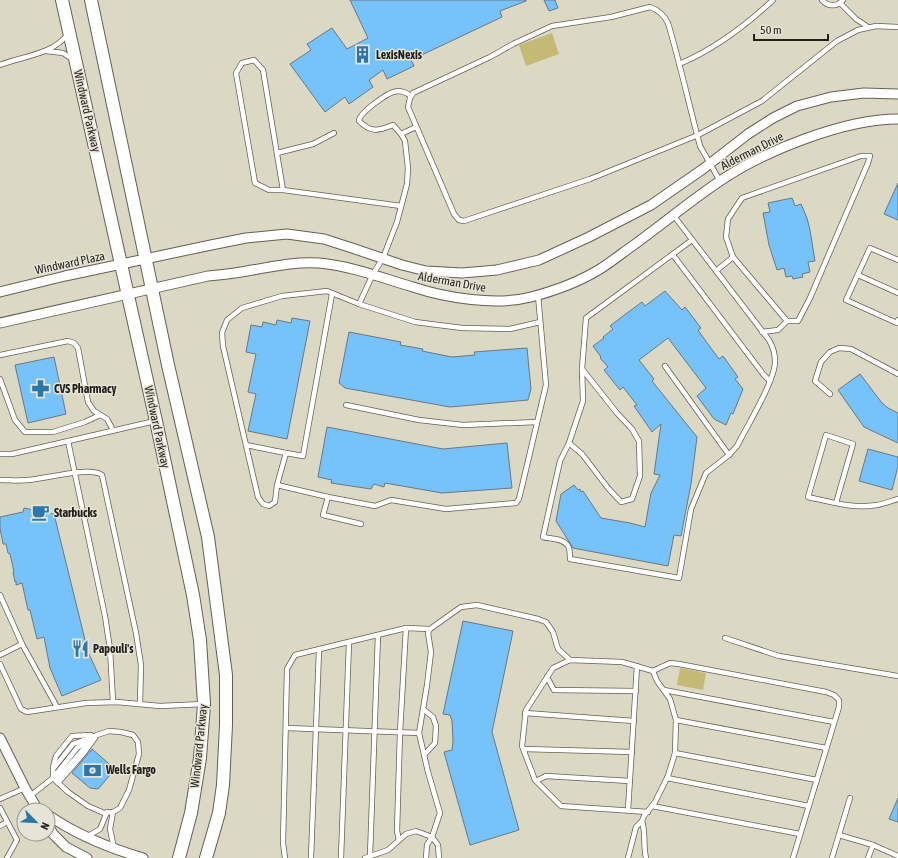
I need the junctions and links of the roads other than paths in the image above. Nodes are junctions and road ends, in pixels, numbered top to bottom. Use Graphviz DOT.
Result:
graph roads {
  1 [pos="62,0"];
  2 [pos="91,0"];
  3 [pos="773,0"];
  4 [pos="822,0"];
  5 [pos="842,1"];
  6 [pos="868,27"];
  7 [pos="898,27"];
  8 [pos="69,32"];
  9 [pos="46,51"];
  10 [pos="75,61"];
  11 [pos="679,64"];
  12 [pos="0,65"];
  13 [pos="898,94"];
  14 [pos="412,96"];
  15 [pos="898,119"];
  16 [pos="416,127"];
  17 [pos="334,134"];
  18 [pos="401,134"];
  19 [pos="698,135"];
  20 [pos="277,153"];
  21 [pos="710,164"];
  22 [pos="720,181"];
  23 [pos="283,190"];
  24 [pos="401,206"];
  25 [pos="674,216"];
  26 [pos="692,240"];
  27 [pos="673,255"];
  28 [pos="733,257"];
  29 [pos="383,258"];
  30 [pos="146,259"];
  31 [pos="898,260"];
  32 [pos="122,264"];
  33 [pos="716,272"];
  34 [pos="373,274"];
  35 [pos="858,275"];
  36 [pos="152,290"];
  37 [pos="0,292"];
  38 [pos="898,293"];
  39 [pos="332,294"];
  40 [pos="128,295"];
  41 [pos="538,295"];
  42 [pos="359,304"];
  43 [pos="898,320"];
  44 [pos="787,321"];
  45 [pos="540,322"];
  46 [pos="0,323"];
  47 [pos="762,332"];
  48 [pos="0,355"];
  49 [pos="665,366"];
  50 [pos="582,369"];
  51 [pos="898,374"];
  52 [pos="0,379"];
  53 [pos="770,381"];
  54 [pos="830,394"];
  55 [pos="346,405"];
  56 [pos="100,415"];
  57 [pos="156,421"];
  58 [pos="537,422"];
  59 [pos="113,430"];
  60 [pos="68,441"];
  61 [pos="569,443"];
  62 [pos="246,445"];
  63 [pos="286,453"];
  64 [pos="0,454"];
  65 [pos="729,455"];
  66 [pos="75,473"];
  67 [pos="0,480"];
  68 [pos="278,484"];
  69 [pos="328,497"];
  70 [pos="898,499"];
  71 [pos="836,503"];
  72 [pos="361,524"];
  73 [pos="0,595"];
  74 [pos="406,628"];
  75 [pos="430,629"];
  76 [pos="378,635"];
  77 [pos="725,638"];
  78 [pos="349,642"];
  79 [pos="22,644"];
  80 [pos="319,650"];
  81 [pos="0,655"];
  82 [pos="570,660"];
  83 [pos="0,664"];
  84 [pos="637,666"];
  85 [pos="653,671"];
  86 [pos="898,676"];
  87 [pos="547,677"];
  88 [pos="664,690"];
  89 [pos="636,691"];
  90 [pos="113,702"];
  91 [pos="140,704"];
  92 [pos="204,704"];
  93 [pos="57,707"];
  94 [pos="423,709"];
  95 [pos="525,713"];
  96 [pos="634,720"];
  97 [pos="676,720"];
  98 [pos="834,722"];
  99 [pos="286,728"];
  100 [pos="315,729"];
  101 [pos="345,730"];
  102 [pos="374,731"];
  103 [pos="400,732"];
  104 [pos="419,733"];
  105 [pos="97,735"];
  106 [pos="0,738"];
  107 [pos="826,748"];
  108 [pos="524,749"];
  109 [pos="632,752"];
  110 [pos="675,753"];
  111 [pos="424,756"];
  112 [pos="53,770"];
  113 [pos="667,778"];
  114 [pos="56,780"];
  115 [pos="630,780"];
  116 [pos="817,780"];
  117 [pos="536,781"];
  118 [pos="27,792"];
  119 [pos="850,798"];
  120 [pos="0,799"];
  121 [pos="34,802"];
  122 [pos="652,806"];
  123 [pos="809,806"];
  124 [pos="0,808"];
  125 [pos="628,810"];
  126 [pos="107,812"];
  127 [pos="113,812"];
  128 [pos="648,812"];
  129 [pos="56,821"];
  130 [pos="642,821"];
  131 [pos="7,822"];
  132 [pos="0,826"];
  133 [pos="800,834"];
  134 [pos="839,835"];
  135 [pos="56,836"];
  136 [pos="86,837"];
  137 [pos="432,837"];
  138 [pos="399,840"];
  139 [pos="873,845"];
  140 [pos="115,849"];
  141 [pos="370,856"];
  142 [pos="898,856"];
  143 [pos="7,858"];
  144 [pos="87,858"];
  145 [pos="143,858"];
  146 [pos="179,858"];
  147 [pos="206,858"];
  148 [pos="285,858"];
  149 [pos="310,858"];
  150 [pos="341,858"];
  151 [pos="365,858"];
  152 [pos="426,858"];
  153 [pos="439,858"];
  154 [pos="628,858"];
  155 [pos="646,858"];
  156 [pos="793,858"];
  157 [pos="832,858"];
  158 [pos="868,858"];
  1 -- 8 [label="main road, Windward Parkway"];
  2 -- 30 [label="main road, Windward Parkway"];
  3 -- 11 [label="lane"];
  4 -- 5 [label="lane"];
  5 -- 6 [label="lane"];
  6 -- 7 [label="lane"];
  6 -- 19 [label="lane"];
  8 -- 9 [label="lane"];
  8 -- 10 [label="main road, Windward Parkway"];
  9 -- 10 [label="lane"];
  9 -- 12 [label="lane"];
  10 -- 32 [label="main road, Windward Parkway"];
  11 -- 14 [label="lane"];
  11 -- 19 [label="lane"];
  13 -- 21 [label="street, Alderman Drive"];
  14 -- 16 [label="lane"];
  14 -- 18 [label="lane"];
  15 -- 22 [label="street, Alderman Drive"];
  16 -- 18 [label="lane"];
  16 -- 19 [label="lane"];
  17 -- 20 [label="lane"];
  18 -- 24 [label="lane"];
  19 -- 21 [label="lane"];
  20 -- 23 [label="lane"];
  20 -- 23 [label="lane"];
  21 -- 22 [label="lane"];
  21 -- 29 [label="street, Alderman Drive"];
  22 -- 25 [label="street, Alderman Drive"];
  23 -- 24 [label="lane"];
  24 -- 29 [label="lane"];
  25 -- 26 [label="lane"];
  25 -- 41 [label="street, Alderman Drive"];
  26 -- 27 [label="lane"];
  26 -- 33 [label="lane"];
  27 -- 50 [label="lane"];
  27 -- 53 [label="lane"];
  28 -- 33 [label="lane"];
  28 -- 44 [label="lane"];
  28 -- 44 [label="lane"];
  29 -- 30 [label="street, Alderman Drive"];
  29 -- 34 [label="lane"];
  30 -- 32 [label="street, Windward Plaza"];
  30 -- 36 [label="main road, Windward Parkway"];
  31 -- 35 [label="lane"];
  32 -- 37 [label="street, Windward Plaza"];
  32 -- 40 [label="main road, Windward Parkway"];
  33 -- 47 [label="lane"];
  34 -- 36 [label="street, Alderman Drive"];
  34 -- 41 [label="street, Alderman Drive"];
  34 -- 42 [label="lane"];
  35 -- 38 [label="lane"];
  35 -- 43 [label="lane"];
  36 -- 40 [label="street, Alderman Drive"];
  36 -- 147 [label="main road, Windward Parkway"];
  39 -- 42 [label="lane"];
  39 -- 62 [label="lane"];
  39 -- 63 [label="lane"];
  40 -- 46 [label="street"];
  40 -- 57 [label="main road, Windward Parkway"];
  41 -- 45 [label="lane"];
  42 -- 45 [label="lane"];
  44 -- 47 [label="lane"];
  45 -- 58 [label="lane"];
  47 -- 53 [label="lane"];
  48 -- 56 [label="lane"];
  49 -- 65 [label="lane"];
  50 -- 61 [label="lane"];
  50 -- 61 [label="lane"];
  51 -- 54 [label="lane"];
  52 -- 56 [label="lane"];
  53 -- 65 [label="lane"];
  55 -- 58 [label="lane"];
  56 -- 59 [label="lane"];
  57 -- 59 [label="lane"];
  57 -- 92 [label="main road, Windward Parkway"];
  58 -- 69 [label="lane"];
  59 -- 60 [label="lane"];
  60 -- 64 [label="lane"];
  60 -- 66 [label="lane"];
  61 -- 65 [label="lane"];
  62 -- 63 [label="lane"];
  62 -- 68 [label="lane"];
  63 -- 68 [label="lane"];
  66 -- 67 [label="lane"];
  66 -- 90 [label="lane"];
  66 -- 91 [label="lane"];
  68 -- 69 [label="lane"];
  69 -- 72 [label="lane"];
  70 -- 71 [label="lane"];
  71 -- 71 [label="lane"];
  73 -- 79 [label="lane"];
  74 -- 75 [label="lane"];
  74 -- 76 [label="lane"];
  74 -- 103 [label="lane"];
  75 -- 82 [label="lane"];
  75 -- 94 [label="lane"];
  76 -- 78 [label="lane"];
  76 -- 102 [label="lane"];
  77 -- 86 [label="lane"];
  78 -- 80 [label="lane"];
  78 -- 101 [label="lane"];
  79 -- 81 [label="lane"];
  79 -- 93 [label="lane"];
  80 -- 99 [label="lane"];
  80 -- 100 [label="lane"];
  82 -- 84 [label="lane"];
  82 -- 87 [label="lane"];
  83 -- 93 [label="lane"];
  84 -- 85 [label="lane"];
  84 -- 89 [label="lane"];
  85 -- 88 [label="lane"];
  85 -- 98 [label="lane"];
  87 -- 89 [label="lane"];
  87 -- 95 [label="lane"];
  88 -- 97 [label="lane"];
  88 -- 98 [label="lane"];
  89 -- 96 [label="lane"];
  90 -- 91 [label="lane"];
  90 -- 93 [label="lane"];
  91 -- 92 [label="lane"];
  92 -- 146 [label="main road, Windward Parkway"];
  94 -- 104 [label="lane"];
  94 -- 111 [label="lane"];
  95 -- 96 [label="lane"];
  95 -- 108 [label="lane"];
  96 -- 109 [label="lane"];
  97 -- 107 [label="lane"];
  97 -- 110 [label="lane"];
  98 -- 107 [label="lane"];
  99 -- 100 [label="lane"];
  99 -- 148 [label="lane"];
  100 -- 101 [label="lane"];
  100 -- 149 [label="lane"];
  101 -- 102 [label="lane"];
  101 -- 150 [label="lane"];
  102 -- 103 [label="lane"];
  102 -- 141 [label="lane"];
  103 -- 104 [label="lane"];
  103 -- 138 [label="lane"];
  104 -- 111 [label="lane"];
  105 -- 112 [label="lane"];
  105 -- 112 [label="lane"];
  105 -- 114 [label="lane"];
  105 -- 114 [label="lane"];
  105 -- 127 [label="lane"];
  106 -- 118 [label="street"];
  107 -- 116 [label="lane"];
  108 -- 109 [label="lane"];
  108 -- 117 [label="lane"];
  109 -- 115 [label="lane"];
  110 -- 113 [label="lane"];
  110 -- 116 [label="lane"];
  111 -- 137 [label="lane"];
  112 -- 114 [label="lane"];
  113 -- 122 [label="lane"];
  113 -- 123 [label="lane"];
  114 -- 118 [label="lane"];
  114 -- 126 [label="lane"];
  115 -- 117 [label="lane"];
  115 -- 125 [label="lane"];
  116 -- 123 [label="lane"];
  117 -- 125 [label="lane"];
  118 -- 120 [label="lane"];
  118 -- 121 [label="street"];
  119 -- 134 [label="lane"];
  122 -- 128 [label="lane"];
  122 -- 133 [label="lane"];
  123 -- 133 [label="lane"];
  124 -- 131 [label="lane"];
  125 -- 128 [label="lane"];
  126 -- 127 [label="lane"];
  126 -- 136 [label="lane"];
  127 -- 140 [label="lane"];
  128 -- 130 [label="lane"];
  129 -- 136 [label="street"];
  130 -- 154 [label="lane"];
  130 -- 155 [label="lane"];
  131 -- 132 [label="lane"];
  131 -- 143 [label="lane"];
  133 -- 156 [label="lane"];
  134 -- 139 [label="lane"];
  134 -- 157 [label="lane"];
  135 -- 144 [label="street"];
  136 -- 140 [label="street"];
  137 -- 138 [label="lane"];
  137 -- 152 [label="lane"];
  137 -- 153 [label="lane"];
  138 -- 141 [label="lane"];
  139 -- 142 [label="lane"];
  139 -- 158 [label="lane"];
  140 -- 145 [label="street"];
  141 -- 151 [label="lane"];
}
